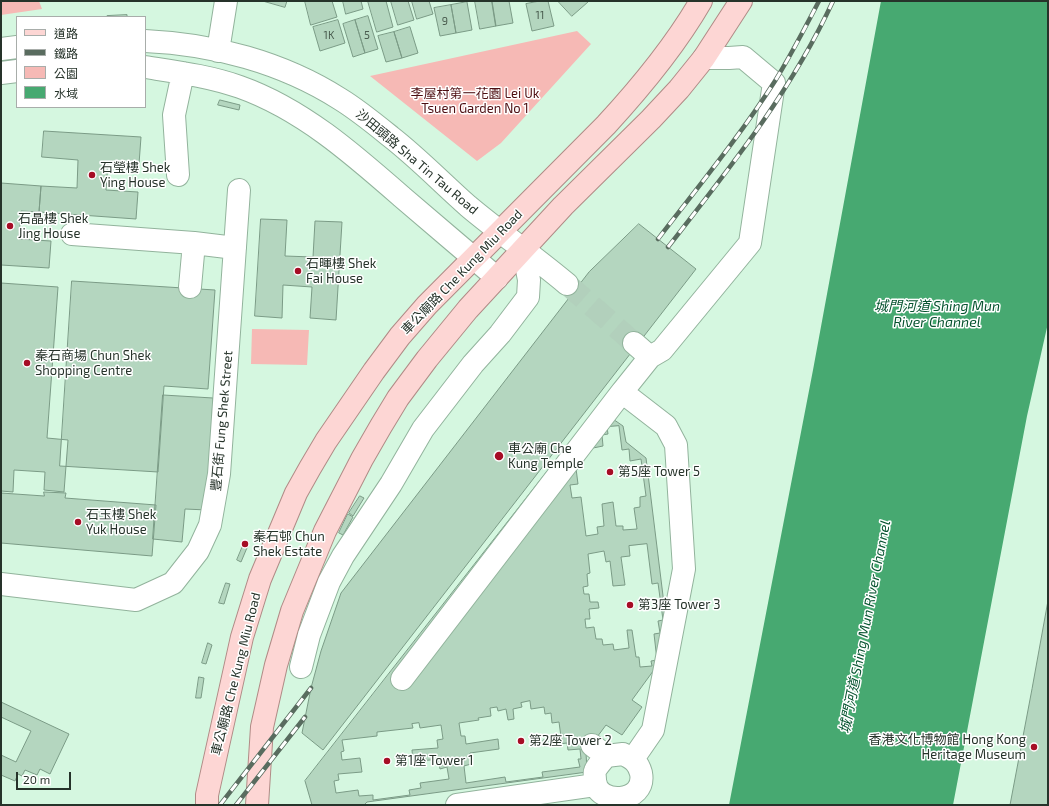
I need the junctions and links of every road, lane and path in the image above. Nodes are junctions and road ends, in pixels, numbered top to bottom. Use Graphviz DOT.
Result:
graph roads {
  1 [pos="226,1"];
  2 [pos="701,1"];
  3 [pos="741,1"];
  4 [pos="146,41"];
  5 [pos="16,47"];
  6 [pos="1,49"];
  7 [pos="218,51"];
  8 [pos="704,58"];
  9 [pos="146,67"];
  10 [pos="16,71"];
  11 [pos="184,73"];
  12 [pos="1,74"];
  13 [pos="178,175"];
  14 [pos="239,190"];
  15 [pos="499,231"];
  16 [pos="72,234"];
  17 [pos="194,243"];
  18 [pos="235,248"];
  19 [pos="523,249"];
  20 [pos="474,258"];
  21 [pos="496,278"];
  22 [pos="567,284"];
  23 [pos="190,287"];
  24 [pos="622,392"];
  25 [pos="306,576"];
  26 [pos="1,584"];
  27 [pos="337,584"];
  28 [pos="301,667"];
  29 [pos="402,679"];
  30 [pos="633,759"];
  31 [pos="595,785"];
  32 [pos="207,805"];
  33 [pos="257,805"];
  34 [pos="457,805"];
  1 -- 7 [label="street"];
  2 -- 15 [label="main road, 車公廟路 Che Kung Miu Road"];
  3 -- 8 [label="main road"];
  4 -- 7 [label="street, 沙田頭路 Sha Tin Tau Road"];
  5 -- 6 [label="street"];
  7 -- 15 [label="street, 沙田頭路 Sha Tin Tau Road"];
  8 -- 19 [label="main road"];
  8 -- 24 [label="street"];
  9 -- 11 [label="street"];
  10 -- 12 [label="street"];
  11 -- 13 [label="street"];
  11 -- 20 [label="street"];
  14 -- 18 [label="street, 豐石街 Fung Shek Street"];
  15 -- 19 [label="street, 沙田頭路 Sha Tin Tau Road"];
  15 -- 20 [label="main road, 車公廟路 Che Kung Miu Road"];
  16 -- 17 [label="street"];
  17 -- 18 [label="street"];
  17 -- 23 [label="street"];
  18 -- 26 [label="street, 豐石街 Fung Shek Street"];
  19 -- 21 [label="main road"];
  19 -- 22 [label="street, 沙田頭路 Sha Tin Tau Road"];
  19 -- 27 [label="street"];
  20 -- 21 [label="street"];
  20 -- 32 [label="main road, 車公廟路 Che Kung Miu Road"];
  21 -- 25 [label="main road"];
  24 -- 29 [label="street"];
  24 -- 30 [label="street"];
  25 -- 27 [label="street"];
  25 -- 33 [label="main road"];
  27 -- 28 [label="street"];
  30 -- 31 [label="street"];
  30 -- 31 [label="street"];
  31 -- 34 [label="street"];
}
